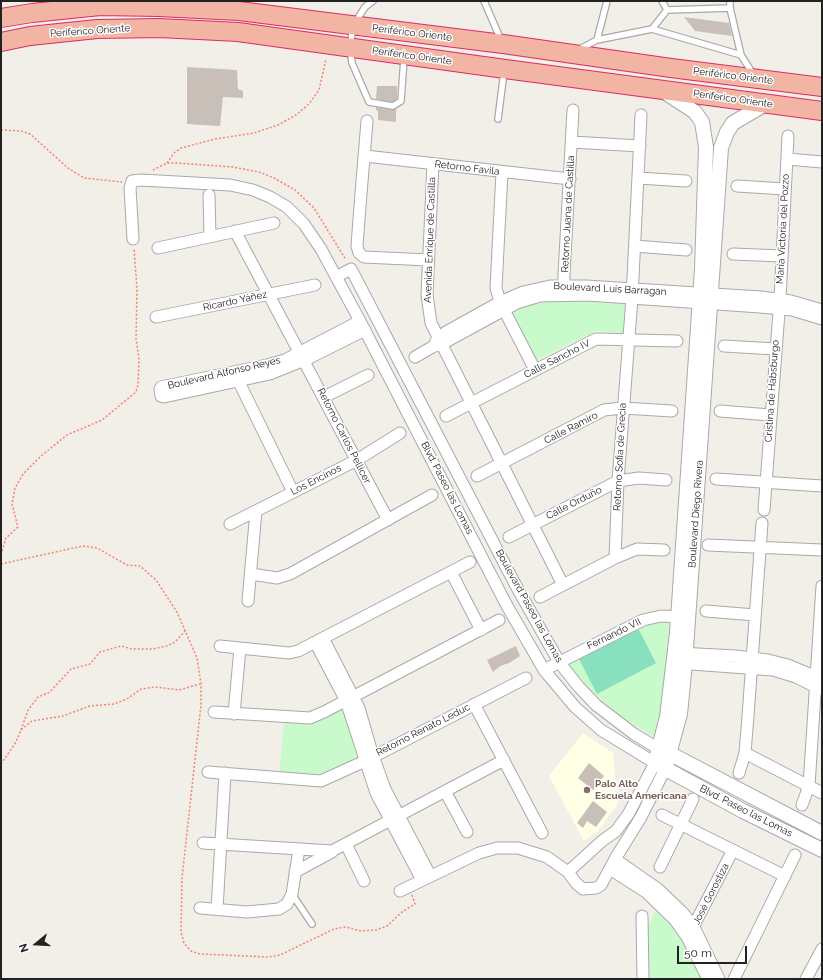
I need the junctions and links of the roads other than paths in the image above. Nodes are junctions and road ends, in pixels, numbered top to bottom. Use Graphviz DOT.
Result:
graph roads {
  1 [pos="373,1"];
  2 [pos="484,1"];
  3 [pos="607,1"];
  4 [pos="662,1"];
  5 [pos="730,1"];
  6 [pos="730,8"];
  7 [pos="667,10"];
  8 [pos="1,18"];
  9 [pos="353,26"];
  10 [pos="652,29"];
  11 [pos="597,40"];
  12 [pos="1,42"];
  13 [pos="503,44"];
  14 [pos="350,48"];
  15 [pos="571,53"];
  16 [pos="405,55"];
  17 [pos="741,55"];
  18 [pos="505,69"];
  19 [pos="755,78"];
  20 [pos="822,87"];
  21 [pos="662,89"];
  22 [pos="767,103"];
  23 [pos="573,110"];
  24 [pos="822,111"];
  25 [pos="641,115"];
  26 [pos="498,119"];
  27 [pos="368,121"];
  28 [pos="788,136"];
  29 [pos="572,142"];
  30 [pos="640,146"];
  31 [pos="706,147"];
  32 [pos="721,148"];
  33 [pos="364,156"];
  34 [pos="786,159"];
  35 [pos="822,162"];
  36 [pos="433,164"];
  37 [pos="502,172"];
  38 [pos="638,178"];
  39 [pos="570,179"];
  40 [pos="686,180"];
  41 [pos="737,186"];
  42 [pos="785,189"];
  43 [pos="209,195"];
  44 [pos="274,223"];
  45 [pos="236,231"];
  46 [pos="210,236"];
  47 [pos="134,239"];
  48 [pos="635,246"];
  49 [pos="158,248"];
  50 [pos="686,250"];
  51 [pos="733,254"];
  52 [pos="782,256"];
  53 [pos="428,260"];
  54 [pos="336,277"];
  55 [pos="315,285"];
  56 [pos="563,290"];
  57 [pos="632,293"];
  58 [pos="269,294"];
  59 [pos="706,299"];
  60 [pos="779,304"];
  61 [pos="502,305"];
  62 [pos="822,310"];
  63 [pos="156,317"];
  64 [pos="822,319"];
  65 [pos="362,326"];
  66 [pos="629,339"];
  67 [pos="677,341"];
  68 [pos="437,343"];
  69 [pos="724,346"];
  70 [pos="775,349"];
  71 [pos="303,356"];
  72 [pos="414,357"];
  73 [pos="534,370"];
  74 [pos="368,375"];
  75 [pos="237,377"];
  76 [pos="324,397"];
  77 [pos="470,404"];
  78 [pos="623,408"];
  79 [pos="672,411"];
  80 [pos="720,412"];
  81 [pos="770,415"];
  82 [pos="446,416"];
  83 [pos="400,433"];
  84 [pos="356,460"];
  85 [pos="501,464"];
  86 [pos="477,476"];
  87 [pos="666,480"];
  88 [pos="716,480"];
  89 [pos="618,481"];
  90 [pos="766,483"];
  91 [pos="822,486"];
  92 [pos="293,492"];
  93 [pos="432,495"];
  94 [pos="764,510"];
  95 [pos="256,511"];
  96 [pos="479,512"];
  97 [pos="388,520"];
  98 [pos="463,520"];
  99 [pos="762,523"];
  100 [pos="230,524"];
  101 [pos="532,525"];
  102 [pos="509,537"];
  103 [pos="708,545"];
  104 [pos="761,547"];
  105 [pos="664,550"];
  106 [pos="822,550"];
  107 [pos="615,558"];
  108 [pos="470,562"];
  109 [pos="451,572"];
  110 [pos="251,574"];
  111 [pos="563,585"];
  112 [pos="822,586"];
  113 [pos="540,597"];
  114 [pos="248,600"];
  115 [pos="706,612"];
  116 [pos="755,615"];
  117 [pos="683,617"];
  118 [pos="499,620"];
  119 [pos="481,630"];
  120 [pos="319,640"];
  121 [pos="220,646"];
  122 [pos="240,648"];
  123 [pos="820,654"];
  124 [pos="680,658"];
  125 [pos="559,662"];
  126 [pos="752,662"];
  127 [pos="544,670"];
  128 [pos="526,678"];
  129 [pos="819,683"];
  130 [pos="350,699"];
  131 [pos="474,704"];
  132 [pos="214,712"];
  133 [pos="234,714"];
  134 [pos="665,752"];
  135 [pos="745,753"];
  136 [pos="369,759"];
  137 [pos="504,760"];
  138 [pos="660,766"];
  139 [pos="208,772"];
  140 [pos="225,773"];
  141 [pos="739,773"];
  142 [pos="809,786"];
  143 [pos="444,791"];
  144 [pos="822,793"];
  145 [pos="694,799"];
  146 [pos="802,805"];
  147 [pos="662,815"];
  148 [pos="394,818"];
  149 [pos="682,824"];
  150 [pos="467,832"];
  151 [pos="542,833"];
  152 [pos="822,833"];
  153 [pos="203,843"];
  154 [pos="220,844"];
  155 [pos="346,844"];
  156 [pos="299,849"];
  157 [pos="733,850"];
  158 [pos="822,850"];
  159 [pos="332,851"];
  160 [pos="795,855"];
  161 [pos="612,864"];
  162 [pos="660,867"];
  163 [pos="295,872"];
  164 [pos="568,872"];
  165 [pos="785,876"];
  166 [pos="426,877"];
  167 [pos="364,881"];
  168 [pos="400,891"];
  169 [pos="292,894"];
  170 [pos="666,903"];
  171 [pos="200,908"];
  172 [pos="217,909"];
  173 [pos="642,916"];
  174 [pos="312,924"];
  175 [pos="694,927"];
  176 [pos="687,937"];
  177 [pos="822,949"];
  178 [pos="644,979"];
  179 [pos="708,979"];
  180 [pos="719,979"];
  181 [pos="734,979"];
  182 [pos="806,979"];
  1 -- 9 [label="lane"];
  2 -- 13 [label="lane"];
  3 -- 11 [label="lane"];
  4 -- 7 [label="lane"];
  5 -- 6 [label="lane"];
  6 -- 7 [label="lane"];
  6 -- 17 [label="lane"];
  7 -- 10 [label="lane"];
  8 -- 9 [label="highway, Periférico Oriente"];
  9 -- 13 [label="highway, Periférico Oriente"];
  9 -- 14 [label="lane"];
  10 -- 11 [label="lane"];
  10 -- 17 [label="lane"];
  11 -- 15 [label="lane"];
  12 -- 14 [label="highway, Periferico Oriente"];
  13 -- 15 [label="highway, Periférico Oriente"];
  14 -- 16 [label="highway, Periferico Oriente"];
  14 -- 16 [label="lane"];
  15 -- 19 [label="highway, Periférico Oriente"];
  16 -- 18 [label="highway, Periferico Oriente"];
  17 -- 19 [label="lane"];
  18 -- 21 [label="highway, Periferico Oriente"];
  18 -- 26 [label="lane"];
  19 -- 20 [label="highway, Periférico Oriente"];
  21 -- 22 [label="highway, Periferico Oriente"];
  21 -- 31 [label="street, Boulevard Diego Rivera"];
  22 -- 24 [label="highway, Periferico Oriente"];
  22 -- 32 [label="street, Boulevard Diego Rivera"];
  23 -- 29 [label="street, Retorno Juana de Castilla"];
  25 -- 30 [label="street"];
  27 -- 33 [label="street"];
  28 -- 34 [label="street, María Victoria del Pozzo"];
  29 -- 30 [label="street, Retorno Juana de Castilla"];
  29 -- 39 [label="street, Retorno Juana de Castilla"];
  30 -- 38 [label="street"];
  31 -- 32 [label="street"];
  31 -- 59 [label="street, Boulevard Diego Rivera"];
  32 -- 59 [label="street, Boulevard Diego Rivera"];
  33 -- 36 [label="street, Retorno Favila"];
  33 -- 53 [label="street"];
  34 -- 35 [label="street, María Victoria del Pozzo"];
  34 -- 42 [label="street, María Victoria del Pozzo"];
  36 -- 37 [label="street, Retorno Favila"];
  36 -- 53 [label="street, Avenida Enrique de Castilla"];
  37 -- 39 [label="street, Retorno Favila"];
  37 -- 61 [label="street"];
  38 -- 40 [label="street"];
  38 -- 48 [label="street"];
  39 -- 56 [label="street, Retorno Juana de Castilla"];
  41 -- 42 [label="street"];
  42 -- 52 [label="street, María Victoria del Pozzo"];
  43 -- 46 [label="street"];
  44 -- 45 [label="street"];
  45 -- 46 [label="street"];
  45 -- 58 [label="street, Retorno Carlos Pellicer"];
  46 -- 49 [label="street"];
  47 -- 54 [label="street, Blvd. Paseo las Lomas"];
  48 -- 50 [label="street"];
  48 -- 57 [label="street"];
  51 -- 52 [label="street"];
  52 -- 60 [label="street, María Victoria del Pozzo"];
  53 -- 68 [label="street, Avenida Enrique de Castilla"];
  54 -- 65 [label="street, Blvd. Paseo las Lomas"];
  54 -- 96 [label="street, Boulevard Paseo las Lomas"];
  55 -- 58 [label="street, Ricardo Yáñez"];
  56 -- 57 [label="street, Boulevard Luis Barragan"];
  56 -- 61 [label="street, Boulevard Luis Barragan"];
  57 -- 59 [label="street, Boulevard Luis Barragan"];
  57 -- 66 [label="street, Retorno Sofia de Grecia"];
  58 -- 63 [label="street, Ricardo Yáñez"];
  58 -- 71 [label="street, Retorno Carlos Pellicer"];
  59 -- 60 [label="street, Boulevard Luis Barragan"];
  59 -- 117 [label="street, Boulevard Diego Rivera"];
  60 -- 62 [label="street"];
  60 -- 64 [label="street"];
  60 -- 70 [label="street, Cristina de Habsburgo"];
  61 -- 68 [label="street, Boulevard Luis Barragan"];
  61 -- 73 [label="street"];
  65 -- 71 [label="street, Boulevard Alfonso Reyes"];
  65 -- 98 [label="street, Blvd. Paseo las Lomas"];
  66 -- 67 [label="street, Calle Sancho IV"];
  66 -- 73 [label="street, Calle Sancho IV"];
  66 -- 78 [label="street, Retorno Sofia de Grecia"];
  68 -- 72 [label="street"];
  68 -- 77 [label="street"];
  69 -- 70 [label="street"];
  70 -- 81 [label="street, Cristina de Habsburgo"];
  71 -- 75 [label="street, Boulevard Alfonso Reyes"];
  71 -- 76 [label="street, Retorno Carlos Pellicer"];
  73 -- 77 [label="street, Calle Sancho IV"];
  74 -- 76 [label="street"];
  75 -- 75 [label="street, Boulevard Alfonso Reyes"];
  75 -- 92 [label="street"];
  76 -- 84 [label="street, Retorno Carlos Pellicer"];
  77 -- 82 [label="street, Calle Sancho IV"];
  77 -- 85 [label="street"];
  78 -- 79 [label="street, Calle Ramiro"];
  78 -- 85 [label="street, Calle Ramiro"];
  78 -- 89 [label="street, Retorno Sofia de Grecia"];
  80 -- 81 [label="street"];
  81 -- 90 [label="street, Cristina de Habsburgo"];
  83 -- 84 [label="street, Los Encinos"];
  84 -- 92 [label="street, Los Encinos"];
  84 -- 97 [label="street, Retorno Carlos Pellicer"];
  85 -- 86 [label="street, Calle Ramiro"];
  85 -- 101 [label="street"];
  87 -- 89 [label="street, Calle Orduño"];
  88 -- 90 [label="street"];
  89 -- 101 [label="street, Calle Orduño"];
  89 -- 107 [label="street, Retorno Sofia de Grecia"];
  90 -- 91 [label="street"];
  90 -- 94 [label="street, Cristina de Habsburgo"];
  92 -- 95 [label="street, Los Encinos"];
  93 -- 97 [label="street"];
  95 -- 100 [label="street, Los Encinos"];
  95 -- 110 [label="street"];
  96 -- 98 [label="street"];
  96 -- 125 [label="street, Boulevard Paseo las Lomas"];
  97 -- 110 [label="street"];
  98 -- 127 [label="street, Blvd. Paseo las Lomas"];
  99 -- 104 [label="street"];
  101 -- 102 [label="street, Calle Orduño"];
  101 -- 111 [label="street"];
  103 -- 104 [label="street"];
  104 -- 106 [label="street"];
  104 -- 116 [label="street"];
  105 -- 107 [label="street"];
  107 -- 111 [label="street"];
  108 -- 109 [label="street"];
  109 -- 119 [label="street"];
  109 -- 120 [label="street"];
  110 -- 114 [label="street"];
  111 -- 113 [label="street"];
  112 -- 123 [label="street"];
  115 -- 116 [label="street"];
  116 -- 126 [label="street"];
  117 -- 124 [label="street, Boulevard Diego Rivera"];
  117 -- 125 [label="street, Fernando VII"];
  118 -- 119 [label="street"];
  119 -- 130 [label="street"];
  120 -- 122 [label="street"];
  120 -- 130 [label="street"];
  121 -- 122 [label="street"];
  122 -- 133 [label="street"];
  123 -- 129 [label="street"];
  124 -- 126 [label="street"];
  124 -- 134 [label="street, Boulevard Diego Rivera"];
  125 -- 127 [label="street, Fernando VII"];
  125 -- 134 [label="street, Boulevard Paseo las Lomas"];
  126 -- 129 [label="street"];
  126 -- 135 [label="street"];
  127 -- 138 [label="street, Blvd. Paseo las Lomas"];
  128 -- 131 [label="street, Retorno Renato Leduc"];
  129 -- 142 [label="street"];
  130 -- 133 [label="street"];
  130 -- 136 [label="street"];
  131 -- 136 [label="street, Retorno Renato Leduc"];
  131 -- 137 [label="street, Retorno Renato Leduc"];
  132 -- 133 [label="street"];
  134 -- 138 [label="street, Boulevard Diego Rivera"];
  134 -- 152 [label="street, Boulevard Paseo las Lomas"];
  135 -- 141 [label="street"];
  135 -- 142 [label="street"];
  136 -- 140 [label="street, Retorno Renato Leduc"];
  136 -- 148 [label="street"];
  137 -- 143 [label="street"];
  137 -- 151 [label="street, Retorno Renato Leduc"];
  138 -- 158 [label="street, Blvd. Paseo las Lomas"];
  138 -- 161 [label="street, Boulevard Diego Rivera"];
  138 -- 164 [label="street, Boulevard Diego Rivera"];
  139 -- 140 [label="street, Retorno Renato Leduc"];
  140 -- 154 [label="street"];
  142 -- 144 [label="street"];
  142 -- 146 [label="street"];
  143 -- 148 [label="street"];
  143 -- 150 [label="street"];
  145 -- 149 [label="street"];
  147 -- 149 [label="street"];
  148 -- 155 [label="street"];
  148 -- 166 [label="street"];
  149 -- 157 [label="street"];
  149 -- 162 [label="street"];
  153 -- 154 [label="street"];
  154 -- 156 [label="street"];
  154 -- 172 [label="street"];
  155 -- 159 [label="street"];
  155 -- 167 [label="street"];
  156 -- 159 [label="street"];
  156 -- 163 [label="street"];
  157 -- 165 [label="street"];
  157 -- 175 [label="street, José Gorostiza"];
  159 -- 163 [label="street"];
  160 -- 165 [label="street"];
  161 -- 164 [label="street, Boulevard Diego Rivera"];
  161 -- 170 [label="street"];
  163 -- 169 [label="street"];
  164 -- 166 [label="street, Boulevard Diego Rivera"];
  165 -- 181 [label="street"];
  166 -- 168 [label="street, Boulevard Diego Rivera"];
  169 -- 172 [label="street"];
  169 -- 174 [label="lane"];
  170 -- 175 [label="street"];
  170 -- 176 [label="street"];
  171 -- 172 [label="street"];
  173 -- 178 [label="street"];
  175 -- 176 [label="street, José Gorostiza"];
  175 -- 180 [label="street"];
  176 -- 179 [label="street"];
  177 -- 182 [label="street"];
}
